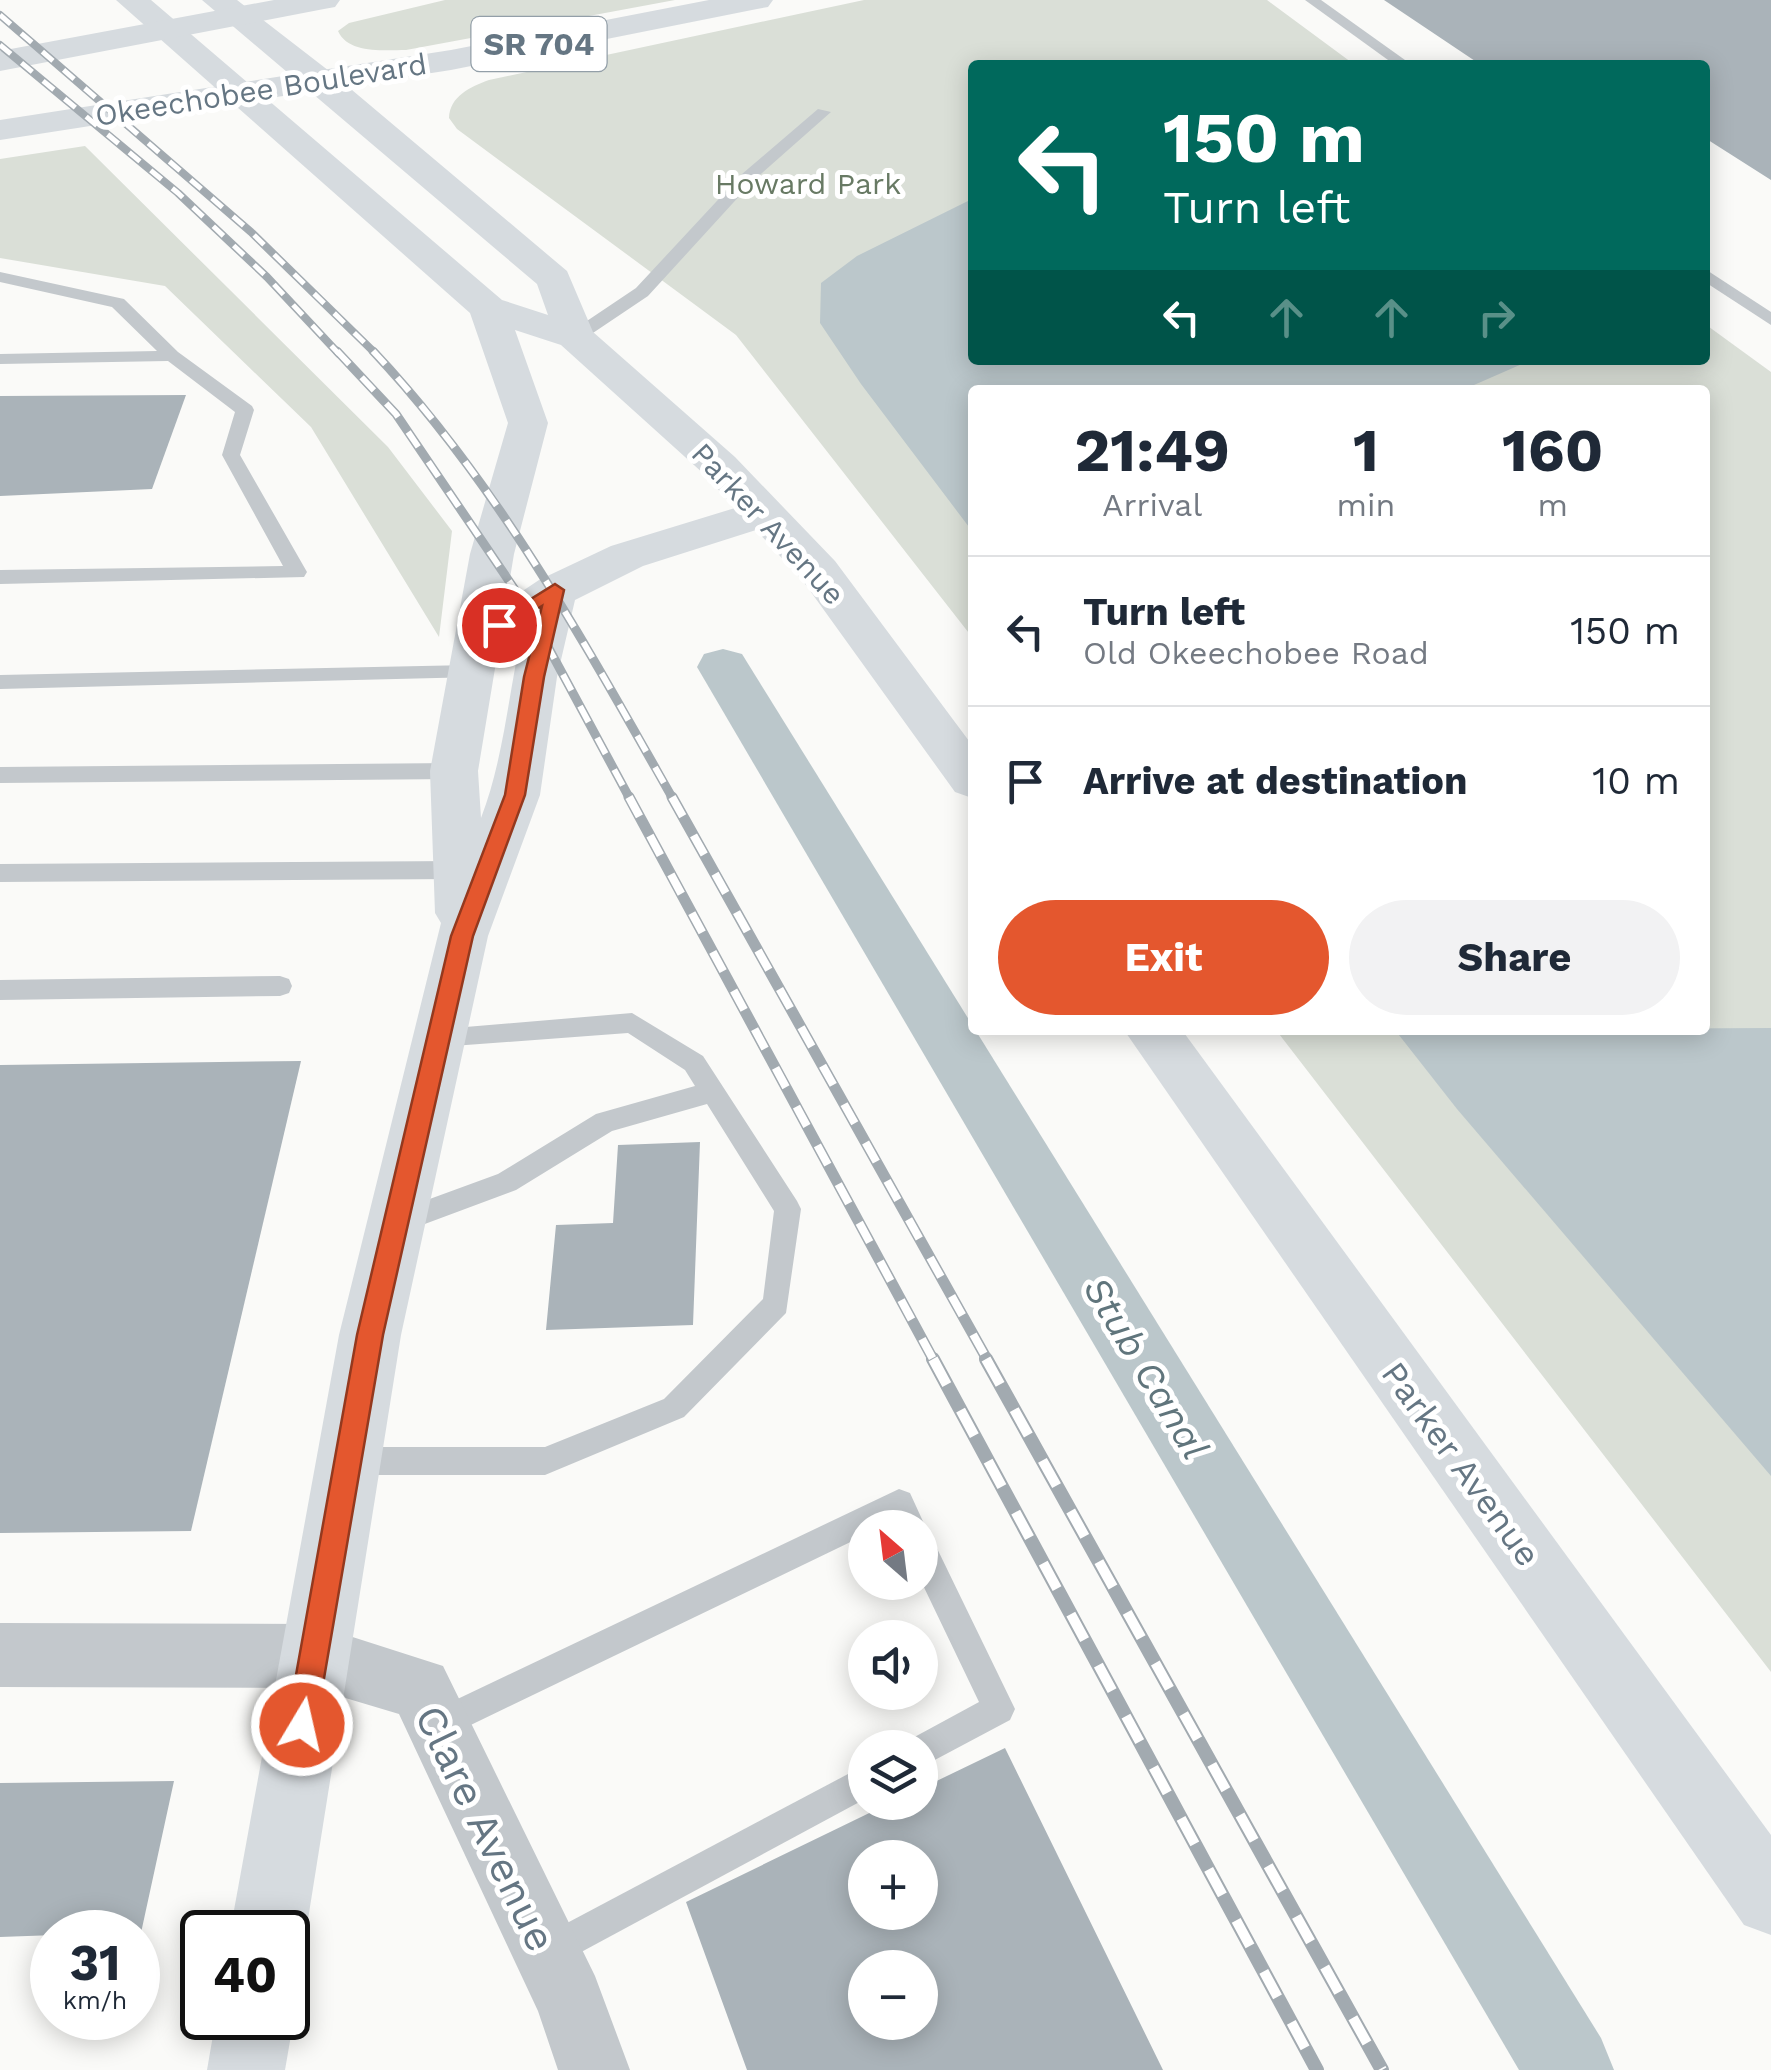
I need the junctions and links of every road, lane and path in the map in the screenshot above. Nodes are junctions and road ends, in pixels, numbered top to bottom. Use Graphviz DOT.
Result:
graph roads {
  1 [pos="132,0"];
  2 [pos="324,0"];
  3 [pos="757,0"];
  4 [pos="1312,0"];
  5 [pos="228,8"];
  6 [pos="172,48"];
  7 [pos="1398,60"];
  8 [pos="0,61"];
  9 [pos="320,81"];
  10 [pos="241,94"];
  11 [pos="823,112"];
  12 [pos="0,130"];
  13 [pos="0,277"];
  14 [pos="1710,277"];
  15 [pos="488,308"];
  16 [pos="1771,320"];
  17 [pos="575,337"];
  18 [pos="172,356"];
  19 [pos="0,359"];
  20 [pos="764,512"];
  21 [pos="0,577"];
  22 [pos="555,590"];
  23 [pos="472,658"];
  24 [pos="0,682"];
  25 [pos="454,771"];
  26 [pos="0,775"];
  27 [pos="968,775"];
  28 [pos="459,870"];
  29 [pos="0,873"];
  30 [pos="462,936"];
  31 [pos="280,986"];
  32 [pos="0,990"];
  33 [pos="1155,1035"];
  34 [pos="439,1037"];
  35 [pos="713,1092"];
  36 [pos="396,1223"];
  37 [pos="348,1461"];
  38 [pos="848,1528"];
  39 [pos="938,1583"];
  40 [pos="0,1654"];
  41 [pos="312,1656"];
  42 [pos="437,1725"];
  43 [pos="938,1741"];
  44 [pos="848,1789"];
  45 [pos="1771,1898"];
  46 [pos="272,1910"];
  47 [pos="547,1952"];
  48 [pos="251,2040"];
  49 [pos="246,2070"];
  50 [pos="594,2070"];
  1 -- 6 [label="street, Parker Avenue"];
  2 -- 5 [label="street"];
  3 -- 9 [label="street, Okeechobee Boulevard / SR 704"];
  4 -- 7 [label="lane"];
  5 -- 6 [label="street"];
  5 -- 9 [label="street, Parker Avenue"];
  6 -- 8 [label="street"];
  6 -- 10 [label="street, Parker Avenue"];
  9 -- 10 [label="street, Okeechobee Boulevard / SR 704"];
  9 -- 17 [label="street, Parker Avenue"];
  10 -- 12 [label="street, Okeechobee Boulevard / SR 704"];
  10 -- 15 [label="street, Parker Avenue"];
  11 -- 17 [label="lane"];
  13 -- 18 [label="lane"];
  14 -- 16 [label="lane"];
  15 -- 17 [label="street, Parker Avenue"];
  15 -- 23 [label="street"];
  17 -- 20 [label="street, Parker Avenue"];
  18 -- 19 [label="lane"];
  18 -- 21 [label="lane"];
  20 -- 22 [label="street"];
  20 -- 27 [label="street, Parker Avenue"];
  22 -- 23 [label="street"];
  22 -- 30 [label="street"];
  23 -- 24 [label="lane"];
  23 -- 25 [label="street"];
  25 -- 26 [label="lane"];
  25 -- 28 [label="street"];
  28 -- 29 [label="lane"];
  28 -- 30 [label="street"];
  30 -- 34 [label="street"];
  31 -- 32 [label="lane"];
  33 -- 45 [label="street, Parker Avenue"];
  34 -- 35 [label="lane"];
  34 -- 36 [label="street"];
  35 -- 36 [label="lane"];
  35 -- 37 [label="lane"];
  36 -- 37 [label="street"];
  37 -- 41 [label="street"];
  38 -- 42 [label="lane"];
  39 -- 43 [label="lane"];
  40 -- 41 [label="street, Clare Avenue"];
  41 -- 42 [label="street, Clare Avenue"];
  41 -- 46 [label="street"];
  42 -- 47 [label="street, Clare Avenue"];
  44 -- 47 [label="lane"];
  47 -- 50 [label="street, Clare Avenue"];
  48 -- 49 [label="street"];
}
